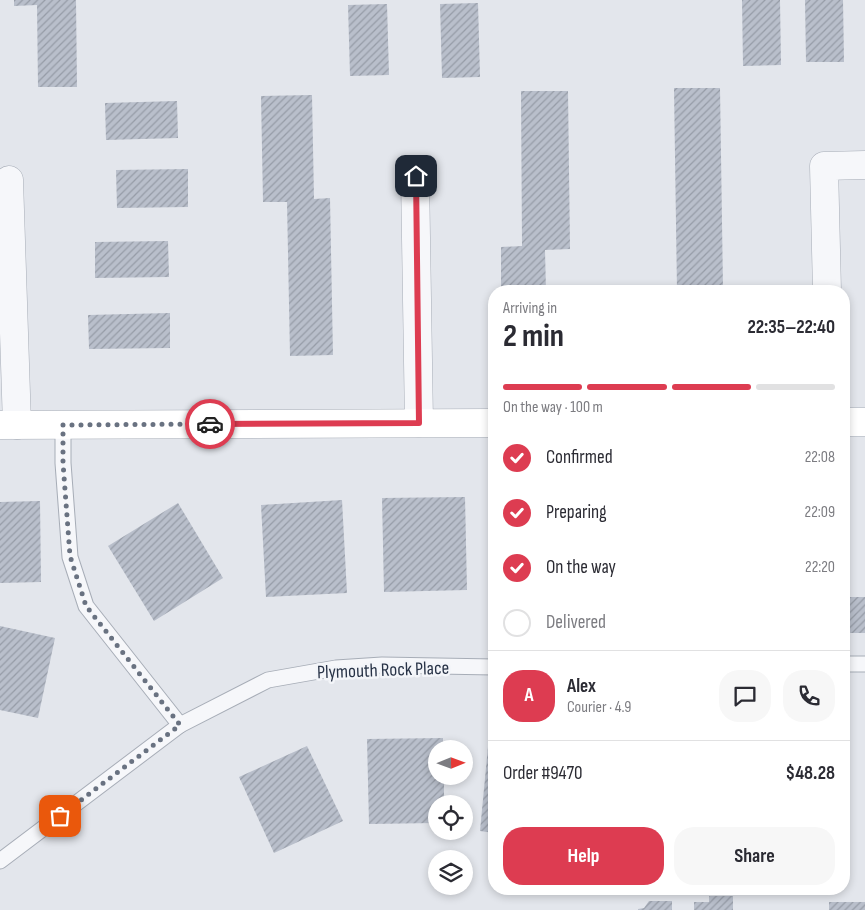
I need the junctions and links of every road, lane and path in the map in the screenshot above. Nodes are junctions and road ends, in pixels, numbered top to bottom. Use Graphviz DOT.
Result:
graph roads {
  1 [pos="865,165"];
  2 [pos="416,176"];
  3 [pos="9,180"];
  4 [pos="827,285"];
  5 [pos="850,422"];
  6 [pos="865,422"];
  7 [pos="419,423"];
  8 [pos="488,423"];
  9 [pos="9,425"];
  10 [pos="63,425"];
  11 [pos="850,664"];
  12 [pos="865,664"];
  13 [pos="488,666"];
  14 [pos="180,725"];
  15 [pos="0,861"];
  1 -- 4 [label="street"];
  2 -- 7 [label="street"];
  3 -- 9 [label="street"];
  5 -- 6 [label="street"];
  7 -- 8 [label="street"];
  7 -- 10 [label="street"];
  9 -- 10 [label="street"];
  10 -- 14 [label="lane"];
  11 -- 12 [label="lane"];
  13 -- 14 [label="lane, Plymouth Rock Place"];
  14 -- 15 [label="lane, Plymouth Rock Place"];
}
